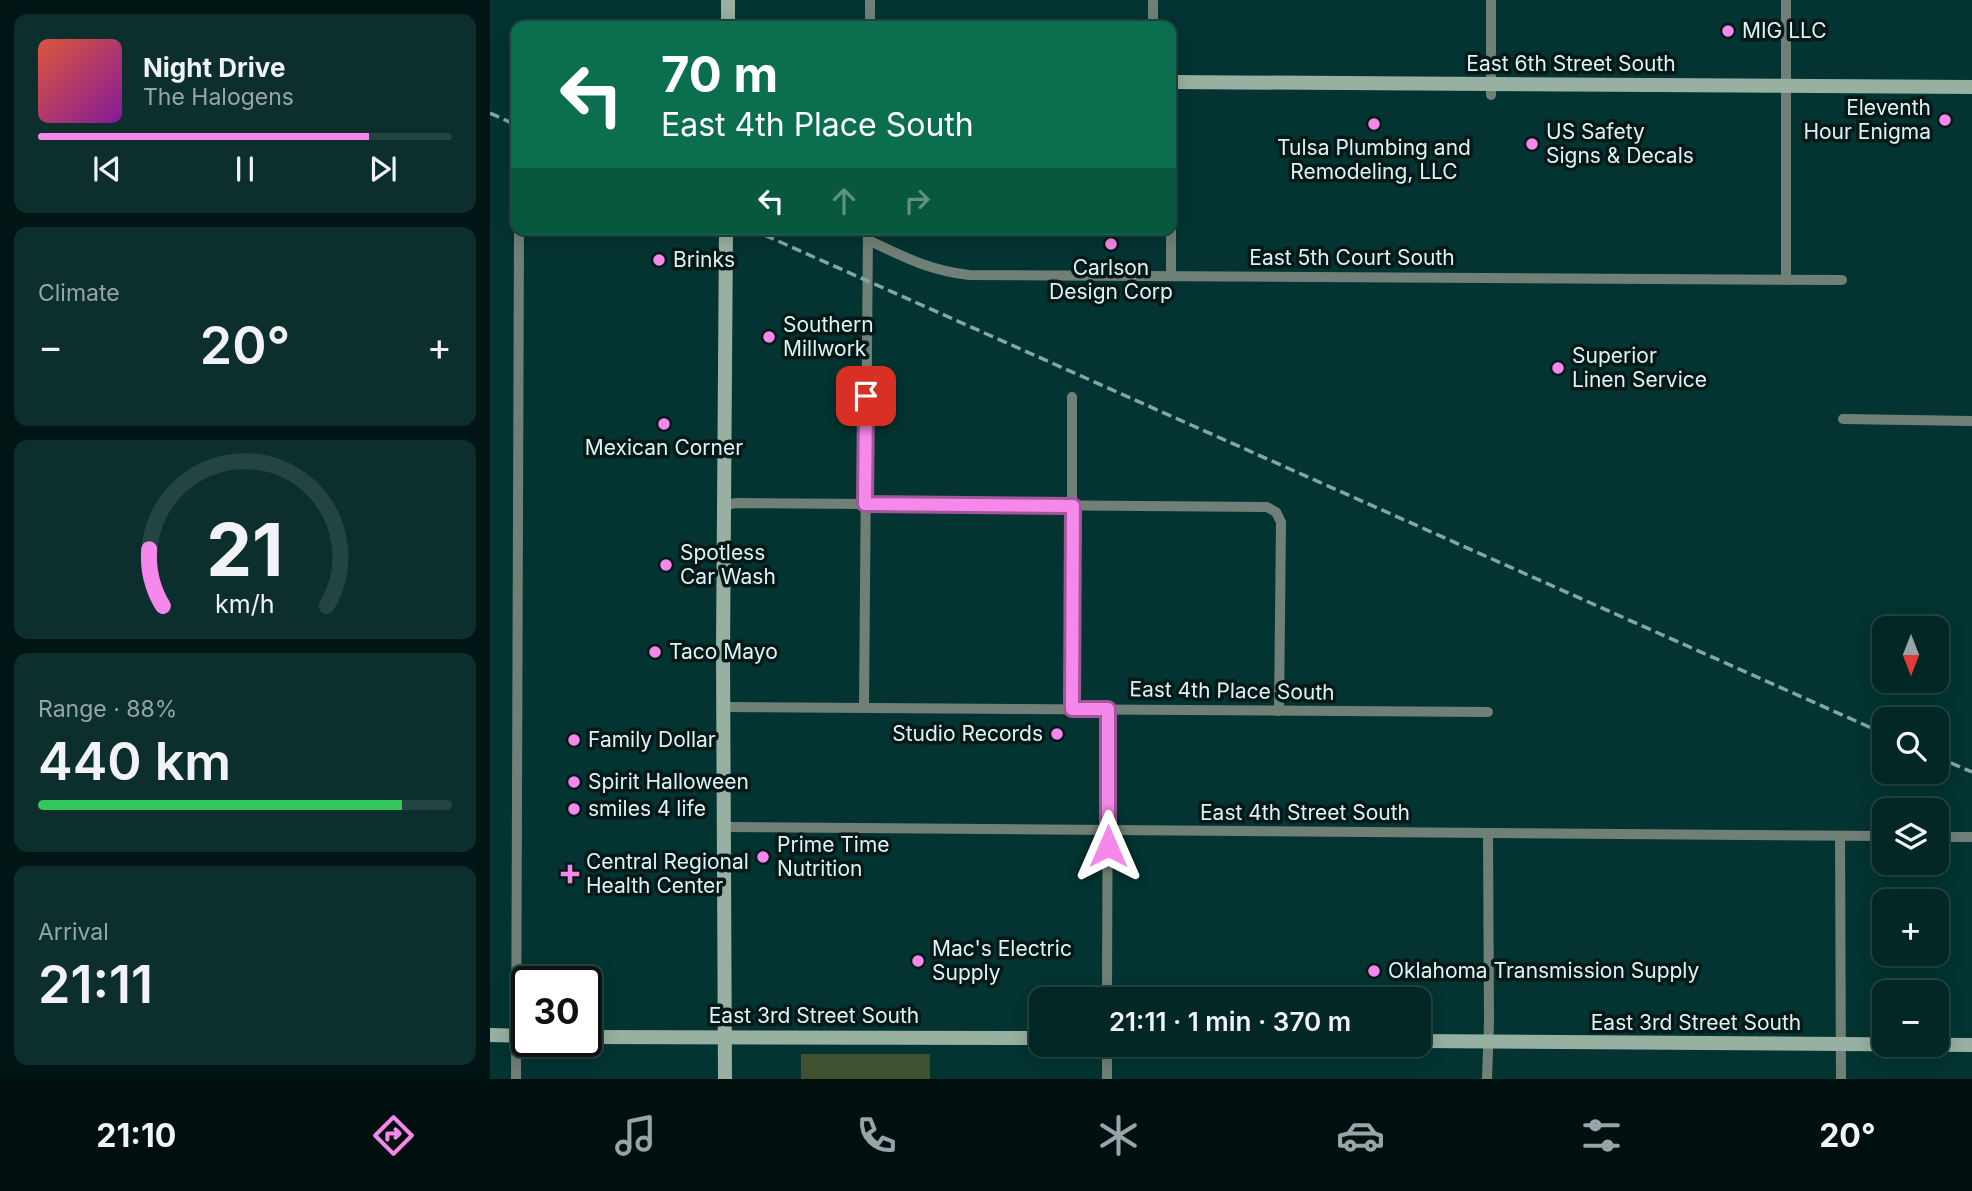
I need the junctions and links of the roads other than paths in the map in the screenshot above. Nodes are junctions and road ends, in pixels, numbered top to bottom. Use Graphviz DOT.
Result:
graph roads {
  1 [pos="728,0"];
  2 [pos="870,0"];
  3 [pos="1153,0"];
  4 [pos="1491,0"];
  5 [pos="1786,0"];
  6 [pos="728,21"];
  7 [pos="870,21"];
  8 [pos="1153,21"];
  9 [pos="1176,82"];
  10 [pos="1786,86"];
  11 [pos="1972,87"];
  12 [pos="1491,90"];
  13 [pos="519,235"];
  14 [pos="726,235"];
  15 [pos="868,235"];
  16 [pos="1171,235"];
  17 [pos="1171,276"];
  18 [pos="1786,280"];
  19 [pos="1842,280"];
  20 [pos="1072,397"];
  21 [pos="1843,419"];
  22 [pos="1972,421"];
  23 [pos="865,504"];
  24 [pos="724,505"];
  25 [pos="1073,506"];
  26 [pos="723,707"];
  27 [pos="864,707"];
  28 [pos="1072,709"];
  29 [pos="1108,709"];
  30 [pos="1279,711"];
  31 [pos="1488,712"];
  32 [pos="725,827"];
  33 [pos="1108,831"];
  34 [pos="1488,834"];
  35 [pos="1840,836"];
  36 [pos="1872,836"];
  37 [pos="1949,837"];
  38 [pos="1972,837"];
  39 [pos="522,966"];
  40 [pos="1107,987"];
  41 [pos="490,1035"];
  42 [pos="511,1035"];
  43 [pos="602,1037"];
  44 [pos="725,1037"];
  45 [pos="1029,1038"];
  46 [pos="1431,1041"];
  47 [pos="1488,1042"];
  48 [pos="1841,1045"];
  49 [pos="1972,1045"];
  50 [pos="519,1057"];
  51 [pos="1107,1057"];
  52 [pos="516,1079"];
  53 [pos="725,1079"];
  54 [pos="1107,1079"];
  55 [pos="1487,1079"];
  56 [pos="1841,1079"];
  1 -- 6 [label="street"];
  2 -- 7 [label="street"];
  3 -- 8 [label="street"];
  4 -- 12 [label="street"];
  5 -- 10 [label="street"];
  9 -- 12 [label="street, East 6th Street South"];
  10 -- 11 [label="street, East 6th Street South"];
  10 -- 12 [label="street, East 6th Street South"];
  10 -- 18 [label="street"];
  13 -- 39 [label="street"];
  14 -- 24 [label="street"];
  15 -- 17 [label="street, East 5th Court South"];
  15 -- 23 [label="street"];
  16 -- 17 [label="street"];
  17 -- 18 [label="street, East 5th Court South"];
  18 -- 19 [label="street, East 5th Court South"];
  20 -- 25 [label="street"];
  21 -- 22 [label="street"];
  23 -- 24 [label="street"];
  23 -- 25 [label="street"];
  23 -- 27 [label="street"];
  24 -- 26 [label="street"];
  25 -- 28 [label="street"];
  25 -- 30 [label="street"];
  26 -- 27 [label="street, East 4th Place South"];
  26 -- 32 [label="street"];
  27 -- 28 [label="street, East 4th Place South"];
  28 -- 29 [label="street, East 4th Place South"];
  29 -- 30 [label="street, East 4th Place South"];
  29 -- 33 [label="street"];
  30 -- 31 [label="street, East 4th Place South"];
  32 -- 33 [label="street, East 4th Street South"];
  32 -- 44 [label="street"];
  33 -- 34 [label="street, East 4th Street South"];
  33 -- 40 [label="street"];
  34 -- 35 [label="street, East 4th Street South"];
  34 -- 47 [label="street"];
  35 -- 36 [label="street, East 4th Street South"];
  35 -- 48 [label="street"];
  37 -- 38 [label="street"];
  41 -- 42 [label="street"];
  43 -- 44 [label="street, East 3rd Street South"];
  44 -- 45 [label="street, East 3rd Street South"];
  44 -- 53 [label="street"];
  46 -- 47 [label="street, East 3rd Street South"];
  47 -- 48 [label="street, East 3rd Street South"];
  47 -- 55 [label="street"];
  48 -- 49 [label="street, East 3rd Street South"];
  48 -- 56 [label="street"];
  50 -- 52 [label="street"];
  51 -- 54 [label="street"];
}
